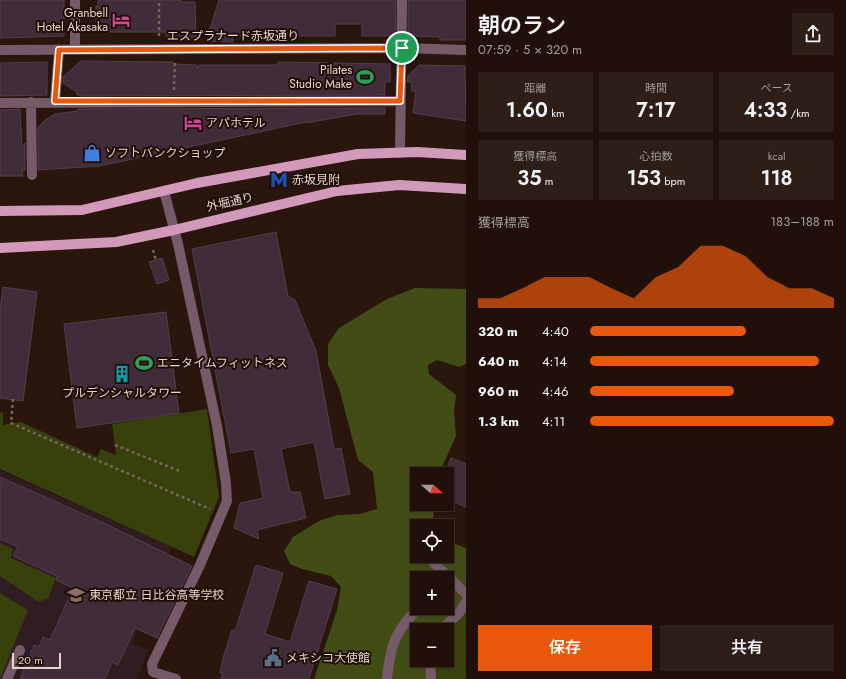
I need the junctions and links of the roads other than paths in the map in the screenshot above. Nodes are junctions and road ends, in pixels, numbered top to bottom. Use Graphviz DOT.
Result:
graph roads {
  1 [pos="75,0"];
  2 [pos="402,0"];
  3 [pos="402,48"];
  4 [pos="76,49"];
  5 [pos="0,50"];
  6 [pos="59,50"];
  7 [pos="466,50"];
  8 [pos="55,101"];
  9 [pos="400,101"];
  10 [pos="31,102"];
  11 [pos="0,103"];
  12 [pos="400,153"];
  13 [pos="466,155"];
  14 [pos="32,175"];
  15 [pos="466,189"];
  16 [pos="164,191"];
  17 [pos="0,211"];
  18 [pos="174,230"];
  19 [pos="0,248"];
  20 [pos="434,563"];
  21 [pos="440,571"];
  22 [pos="454,586"];
  23 [pos="466,594"];
  24 [pos="466,602"];
  25 [pos="412,615"];
  26 [pos="448,623"];
  27 [pos="20,650"];
  28 [pos="430,667"];
  29 [pos="7,679"];
  30 [pos="176,679"];
  31 [pos="387,679"];
  32 [pos="431,679"];
  1 -- 4 [label="street"];
  2 -- 3 [label="street"];
  3 -- 4 [label="street, エスプラナード赤坂通り"];
  3 -- 7 [label="street, エスプラナード赤坂通り"];
  3 -- 9 [label="street"];
  4 -- 6 [label="street, エスプラナード赤坂通り"];
  5 -- 6 [label="street, エスプラナード赤坂通り"];
  6 -- 8 [label="street"];
  8 -- 9 [label="street"];
  8 -- 10 [label="street"];
  9 -- 12 [label="street"];
  10 -- 11 [label="street"];
  10 -- 14 [label="street"];
  12 -- 13 [label="main road, 外堀通り"];
  12 -- 16 [label="main road, 外堀通り"];
  15 -- 18 [label="main road, 外堀通り"];
  16 -- 17 [label="main road, 外堀通り"];
  16 -- 18 [label="street"];
  18 -- 19 [label="main road, 外堀通り"];
  18 -- 30 [label="street"];
  20 -- 21 [label="street"];
  22 -- 23 [label="street"];
  24 -- 26 [label="street"];
  25 -- 31 [label="street"];
  27 -- 29 [label="street"];
  28 -- 32 [label="street"];
}
